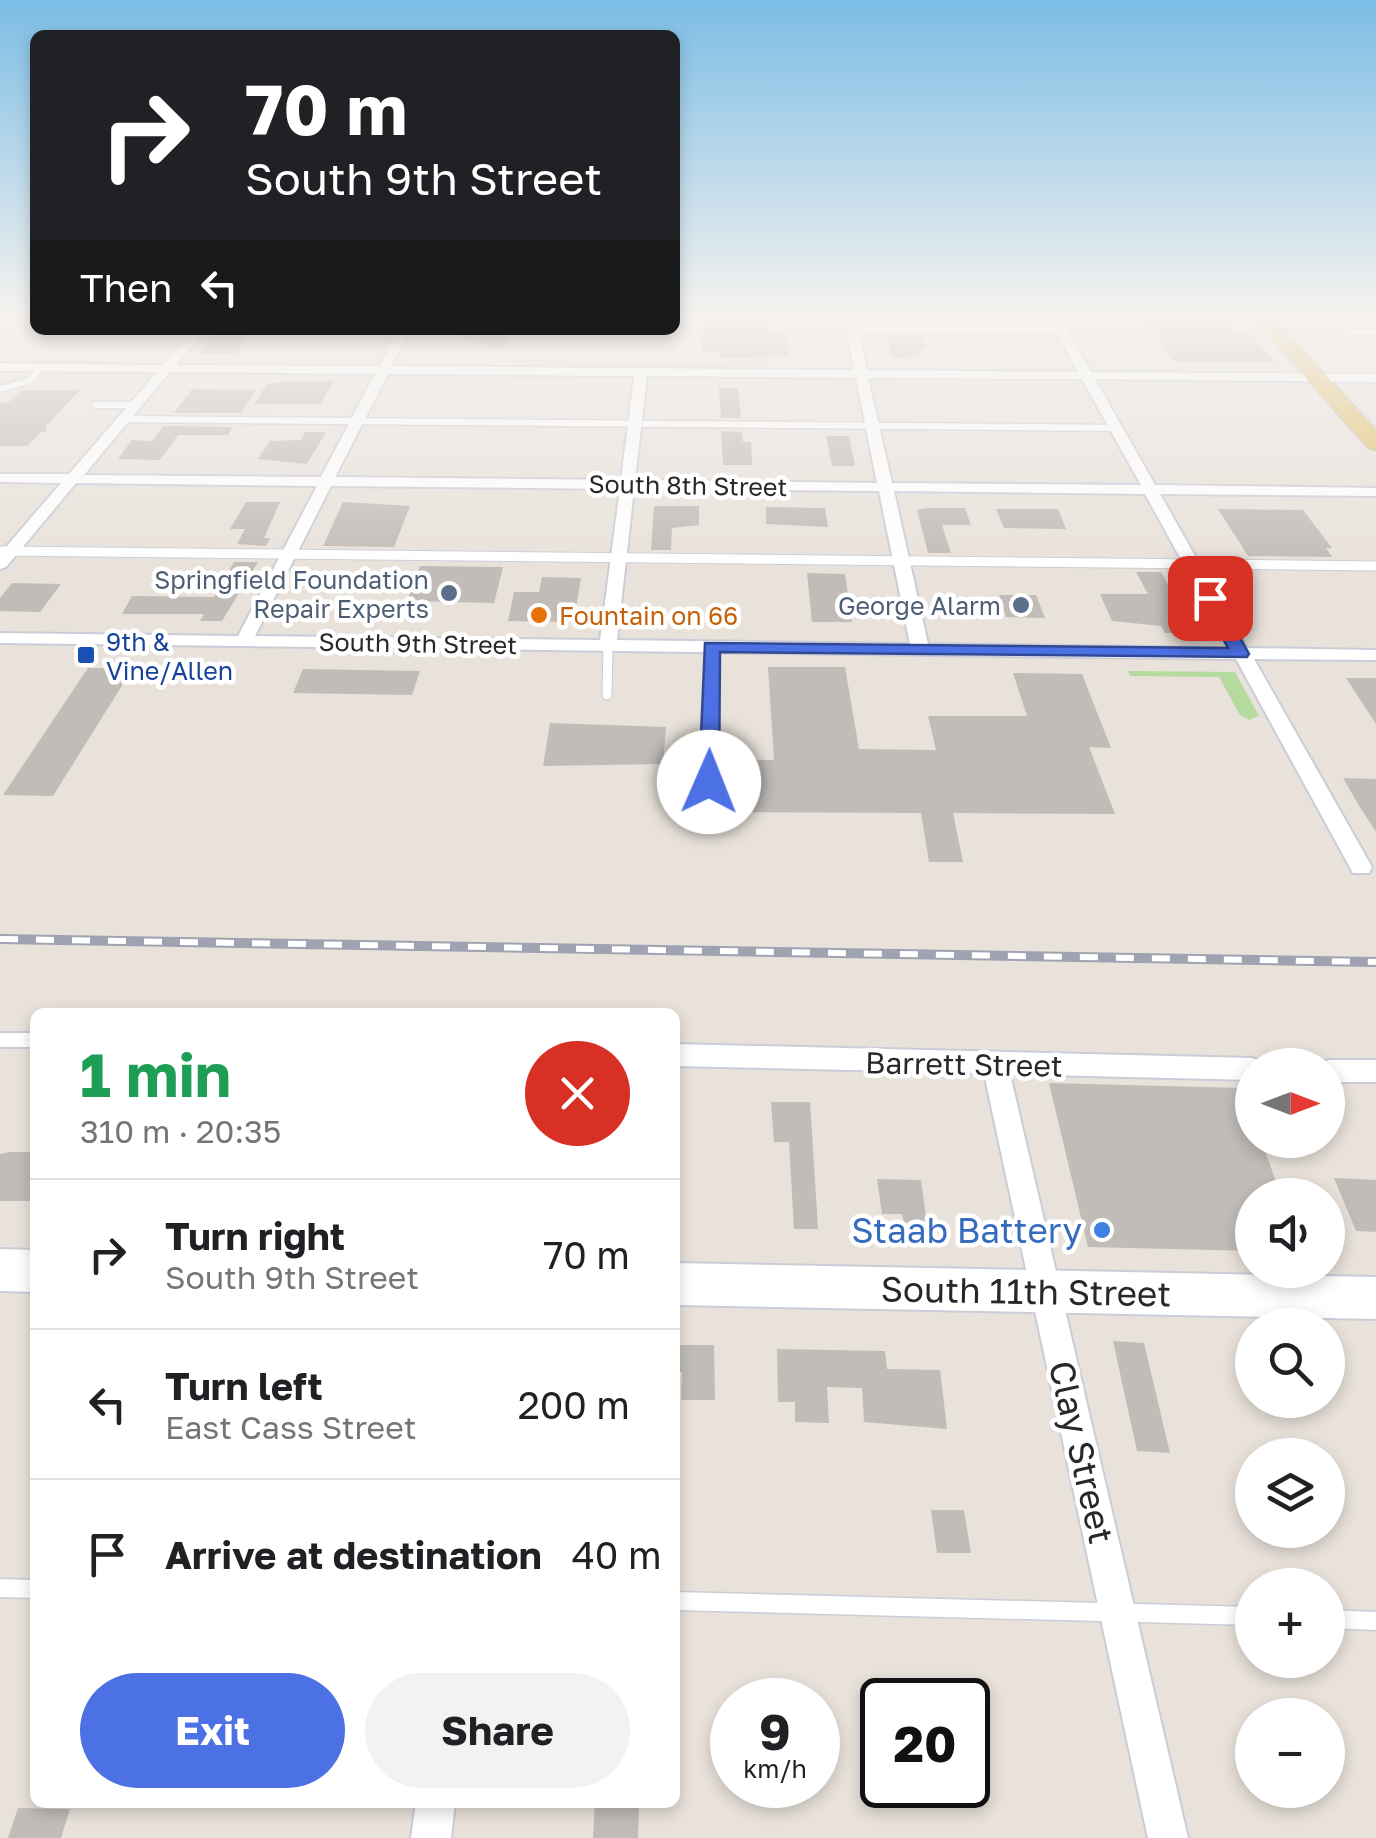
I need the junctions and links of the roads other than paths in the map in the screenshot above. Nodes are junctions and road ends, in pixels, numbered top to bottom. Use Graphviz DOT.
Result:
graph roads {
  1 [pos="140,398"];
  2 [pos="370,398"];
  3 [pos="638,398"];
  4 [pos="866,398"];
  5 [pos="1098,398"];
  6 [pos="1335,398"];
  7 [pos="94,404"];
  8 [pos="134,405"];
  9 [pos="122,419"];
  10 [pos="358,421"];
  11 [pos="634,424"];
  12 [pos="873,426"];
  13 [pos="1115,428"];
  14 [pos="1376,444"];
  15 [pos="0,478"];
  16 [pos="72,479"];
  17 [pos="329,481"];
  18 [pos="627,484"];
  19 [pos="886,487"];
  20 [pos="1149,490"];
  21 [pos="1376,492"];
  22 [pos="6,551"];
  23 [pos="290,554"];
  24 [pos="619,557"];
  25 [pos="902,561"];
  26 [pos="1190,563"];
  27 [pos="0,564"];
  28 [pos="1376,566"];
  29 [pos="0,638"];
  30 [pos="244,641"];
  31 [pos="608,646"];
  32 [pos="711,646"];
  33 [pos="920,650"];
  34 [pos="1240,654"];
  35 [pos="1376,655"];
  36 [pos="607,695"];
  37 [pos="709,782"];
  38 [pos="1361,867"];
  39 [pos="0,1040"];
  40 [pos="30,1040"];
  41 [pos="680,1056"];
  42 [pos="995,1066"];
  43 [pos="1235,1070"];
  44 [pos="1345,1070"];
  45 [pos="1376,1071"];
  46 [pos="0,1270"];
  47 [pos="30,1270"];
  48 [pos="680,1284"];
  49 [pos="1046,1291"];
  50 [pos="1376,1298"];
  51 [pos="0,1588"];
  52 [pos="30,1589"];
  53 [pos="680,1601"];
  54 [pos="1120,1613"];
  55 [pos="1235,1616"];
  56 [pos="1345,1620"];
  57 [pos="1376,1621"];
  58 [pos="435,1808"];
  59 [pos="431,1838"];
  60 [pos="1168,1838"];
  1 -- 8 [label="street"];
  2 -- 10 [label="street"];
  3 -- 11 [label="street"];
  4 -- 12 [label="street"];
  5 -- 13 [label="street"];
  6 -- 14 [label="main road"];
  7 -- 8 [label="lane"];
  8 -- 9 [label="street"];
  9 -- 10 [label="lane"];
  9 -- 16 [label="street"];
  10 -- 11 [label="lane"];
  10 -- 17 [label="street"];
  11 -- 12 [label="lane"];
  11 -- 18 [label="street"];
  12 -- 13 [label="lane"];
  12 -- 19 [label="street"];
  13 -- 20 [label="street"];
  15 -- 16 [label="street, South 8th Street"];
  16 -- 17 [label="street, South 8th Street"];
  16 -- 22 [label="street"];
  17 -- 18 [label="street, South 8th Street"];
  17 -- 23 [label="street"];
  18 -- 19 [label="street, South 8th Street"];
  18 -- 24 [label="street"];
  19 -- 20 [label="street, South 8th Street"];
  19 -- 25 [label="street"];
  20 -- 21 [label="street, South 8th Street"];
  20 -- 26 [label="street"];
  22 -- 23 [label="lane"];
  22 -- 27 [label="street"];
  23 -- 24 [label="lane"];
  23 -- 30 [label="street"];
  24 -- 25 [label="lane"];
  24 -- 31 [label="street"];
  25 -- 26 [label="lane"];
  25 -- 33 [label="street"];
  26 -- 28 [label="lane"];
  26 -- 34 [label="street"];
  29 -- 30 [label="street, South 9th Street"];
  30 -- 31 [label="street, South 9th Street"];
  31 -- 32 [label="street, South 9th Street"];
  31 -- 36 [label="lane"];
  32 -- 33 [label="street, South 9th Street"];
  32 -- 37 [label="lane"];
  33 -- 34 [label="street, South 9th Street"];
  34 -- 35 [label="street, South 9th Street"];
  34 -- 38 [label="street"];
  39 -- 40 [label="lane"];
  41 -- 42 [label="street, Barrett Street"];
  42 -- 43 [label="street, Barrett Street"];
  42 -- 49 [label="street, Clay Street"];
  44 -- 45 [label="street"];
  46 -- 47 [label="street"];
  48 -- 49 [label="street, South 11th Street"];
  49 -- 50 [label="street, South 11th Street"];
  49 -- 54 [label="street, Clay Street"];
  51 -- 52 [label="lane"];
  53 -- 54 [label="lane"];
  54 -- 55 [label="lane"];
  54 -- 60 [label="street, Clay Street"];
  56 -- 57 [label="lane"];
  58 -- 59 [label="street"];
}
